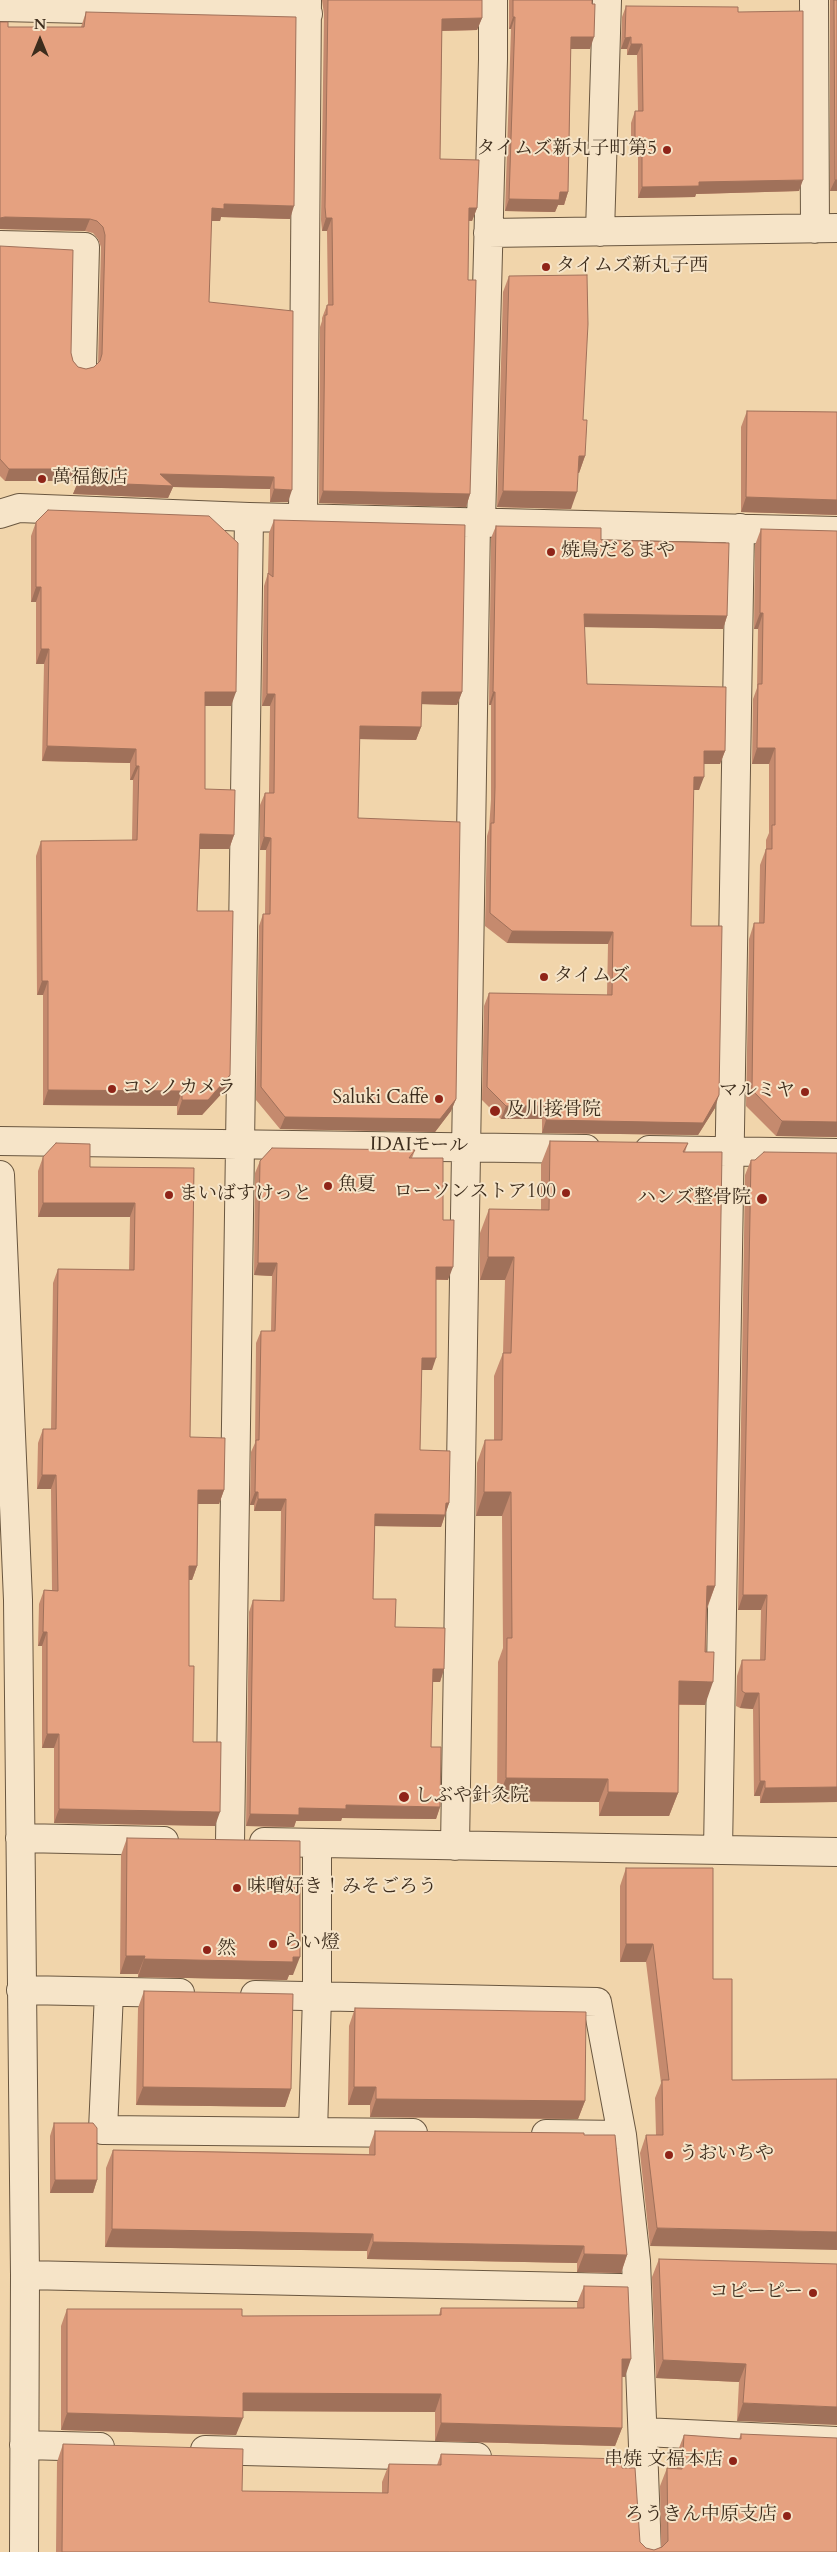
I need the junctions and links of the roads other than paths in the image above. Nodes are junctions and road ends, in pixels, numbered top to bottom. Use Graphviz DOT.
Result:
graph roads {
  1 [pos="493,0"];
  2 [pos="607,0"];
  3 [pos="814,0"];
  4 [pos="0,7"];
  5 [pos="308,7"];
  6 [pos="826,229"];
  7 [pos="600,232"];
  8 [pos="488,234"];
  9 [pos="0,245"];
  10 [pos="82,366"];
  11 [pos="0,514"];
  12 [pos="249,517"];
  13 [pos="303,518"];
  14 [pos="479,522"];
  15 [pos="740,528"];
  16 [pos="837,531"];
  17 [pos="0,1141"];
  18 [pos="239,1143"];
  19 [pos="466,1147"];
  20 [pos="729,1151"];
  21 [pos="837,1153"];
  22 [pos="0,1175"];
  23 [pos="20,1838"];
  24 [pos="230,1842"];
  25 [pos="317,1843"];
  26 [pos="455,1846"];
  27 [pos="718,1850"];
  28 [pos="837,1852"];
  29 [pos="21,1990"];
  30 [pos="109,1992"];
  31 [pos="317,1996"];
  32 [pos="313,2132"];
  33 [pos="442,2133"];
  34 [pos="522,2134"];
  35 [pos="622,2135"];
  36 [pos="636,2261"];
  37 [pos="664,2262"];
  38 [pos="25,2275"];
  39 [pos="637,2289"];
  40 [pos="12,2349"];
  41 [pos="643,2432"];
  42 [pos="837,2441"];
  43 [pos="24,2445"];
  44 [pos="124,2448"];
  45 [pos="184,2449"];
  46 [pos="504,2458"];
  47 [pos="614,2461"];
  48 [pos="644,2462"];
  49 [pos="24,2552"];
  50 [pos="647,2552"];
  1 -- 8 [label="street"];
  2 -- 7 [label="street"];
  3 -- 6 [label="street"];
  4 -- 5 [label="street"];
  5 -- 13 [label="street"];
  6 -- 7 [label="street"];
  7 -- 8 [label="street"];
  8 -- 14 [label="street"];
  9 -- 10 [label="street"];
  11 -- 12 [label="street"];
  12 -- 13 [label="street"];
  12 -- 18 [label="street"];
  13 -- 14 [label="street"];
  14 -- 15 [label="street"];
  14 -- 19 [label="street"];
  15 -- 16 [label="street"];
  15 -- 20 [label="street"];
  17 -- 18 [label="street, IDAIモール"];
  18 -- 19 [label="street, IDAIモール"];
  18 -- 24 [label="street"];
  19 -- 20 [label="street, IDAIモール"];
  19 -- 26 [label="street"];
  20 -- 21 [label="street, IDAIモール"];
  20 -- 27 [label="street"];
  22 -- 23 [label="street"];
  23 -- 24 [label="street"];
  23 -- 29 [label="street"];
  24 -- 25 [label="street"];
  25 -- 26 [label="street"];
  25 -- 31 [label="street"];
  26 -- 27 [label="street"];
  27 -- 28 [label="street"];
  29 -- 30 [label="street"];
  29 -- 38 [label="street"];
  30 -- 31 [label="street"];
  30 -- 32 [label="street"];
  31 -- 32 [label="street"];
  31 -- 35 [label="street"];
  32 -- 33 [label="street"];
  34 -- 35 [label="street"];
  35 -- 36 [label="street"];
  36 -- 37 [label="street"];
  36 -- 39 [label="street"];
  38 -- 39 [label="street"];
  38 -- 40 [label="street"];
  39 -- 41 [label="street"];
  40 -- 43 [label="street"];
  41 -- 42 [label="street"];
  41 -- 48 [label="street"];
  43 -- 44 [label="street"];
  43 -- 49 [label="street"];
  45 -- 46 [label="street"];
  47 -- 48 [label="street"];
  48 -- 50 [label="street"];
}
